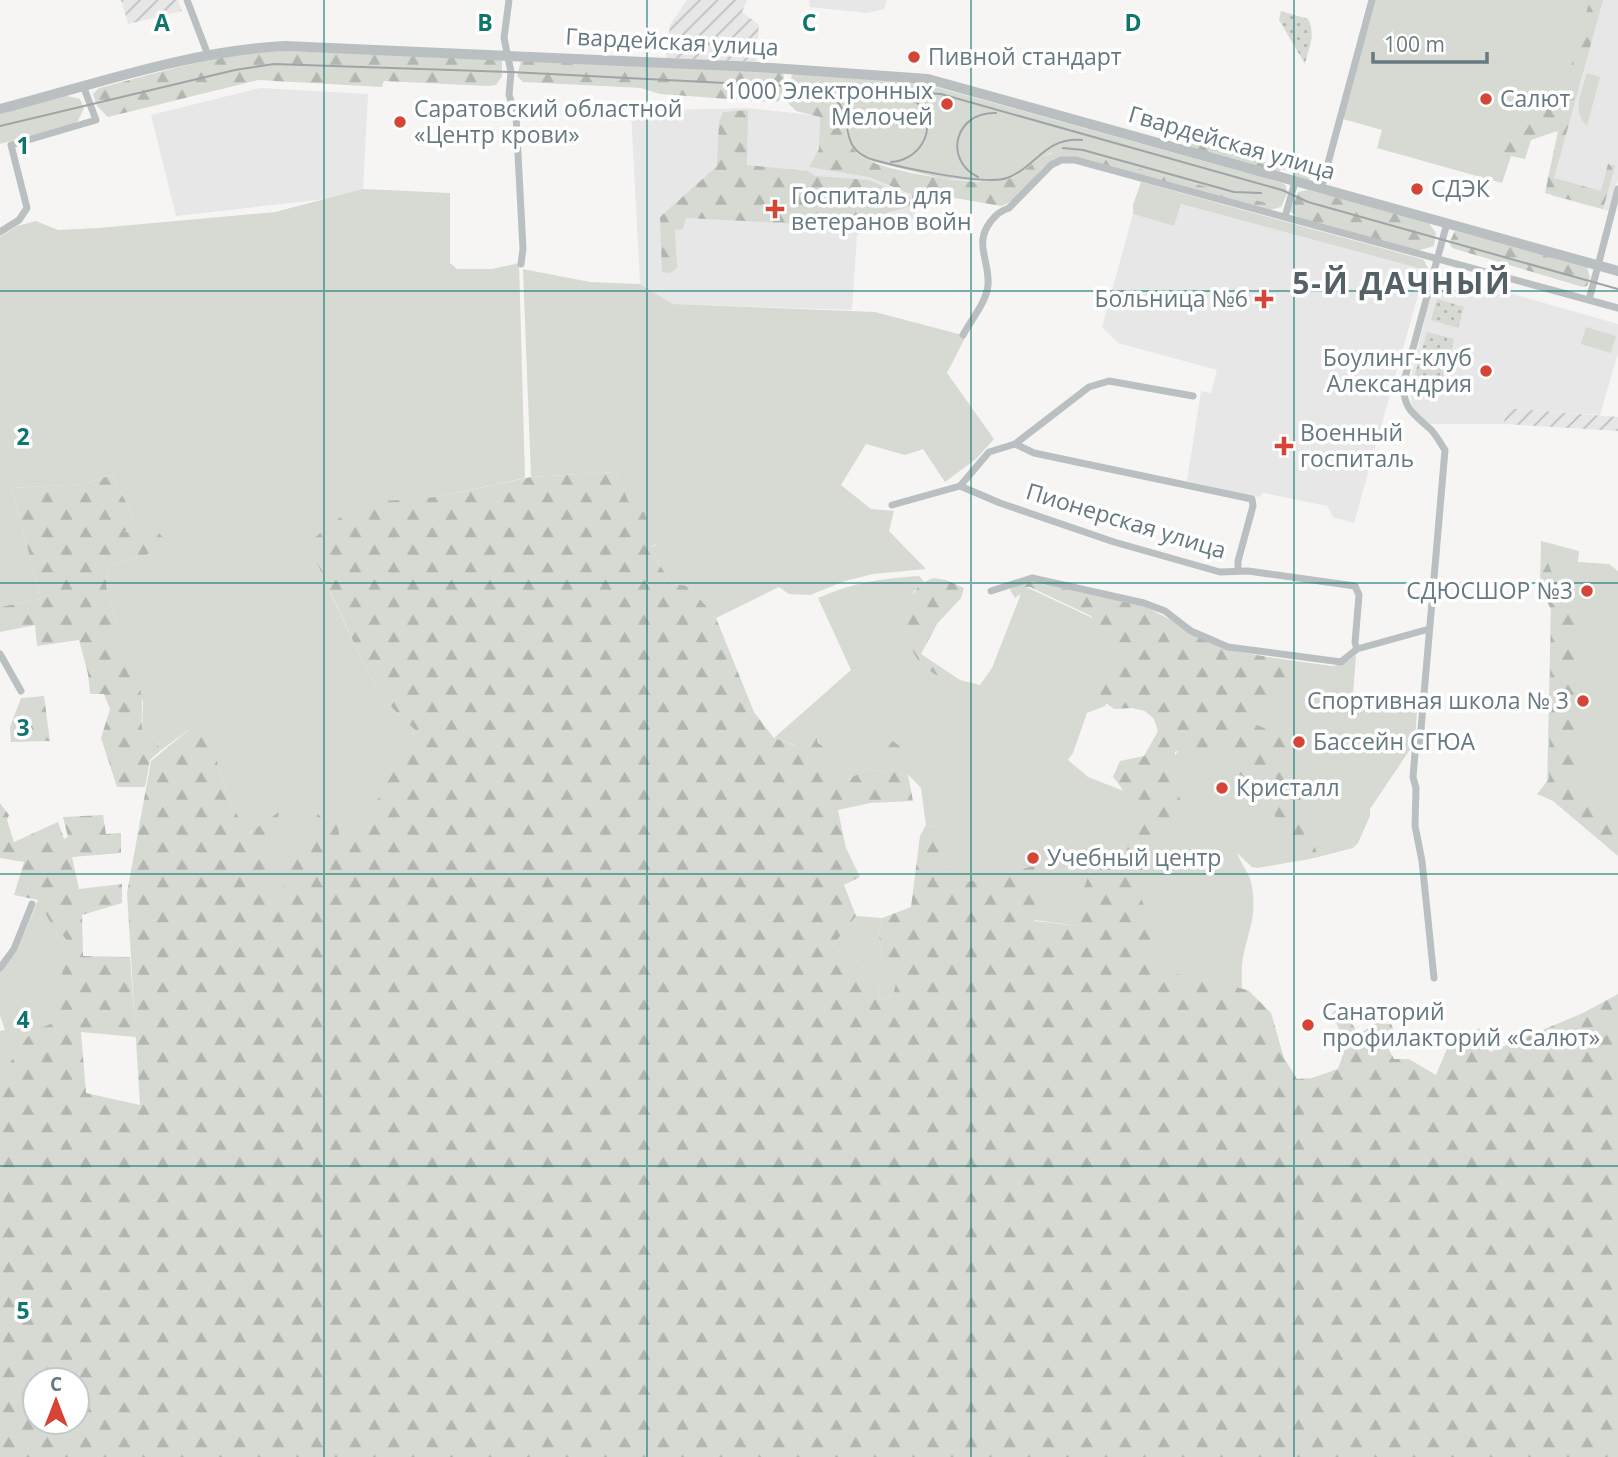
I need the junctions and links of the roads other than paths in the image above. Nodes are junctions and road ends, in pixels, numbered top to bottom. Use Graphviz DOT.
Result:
graph roads {
  1 [pos="187,0"];
  2 [pos="509,0"];
  3 [pos="1372,0"];
  4 [pos="208,55"];
  5 [pos="508,55"];
  6 [pos="84,88"];
  7 [pos="0,109"];
  8 [pos="1295,182"];
  9 [pos="1321,189"];
  10 [pos="1618,189"];
  11 [pos="1285,217"];
  12 [pos="1447,223"];
  13 [pos="0,232"];
  14 [pos="1437,258"];
  15 [pos="521,264"];
  16 [pos="1598,266"];
  17 [pos="1618,271"];
  18 [pos="1589,300"];
  19 [pos="1618,308"];
  20 [pos="963,335"];
  21 [pos="1193,396"];
  22 [pos="1015,444"];
  23 [pos="960,486"];
  24 [pos="892,505"];
  25 [pos="1238,571"];
  26 [pos="991,591"];
  27 [pos="1429,629"];
  28 [pos="1357,649"];
  29 [pos="0,654"];
  30 [pos="21,691"];
  31 [pos="32,904"];
  32 [pos="0,968"];
  33 [pos="1434,978"];
  1 -- 4 [label="street"];
  2 -- 5 [label="street"];
  3 -- 9 [label="street"];
  4 -- 5 [label="street, Гвардейская улица"];
  4 -- 6 [label="street, Гвардейская улица"];
  5 -- 8 [label="street, Гвардейская улица"];
  5 -- 15 [label="street"];
  6 -- 7 [label="street, Гвардейская улица"];
  6 -- 13 [label="street"];
  8 -- 9 [label="street, Гвардейская улица"];
  8 -- 11 [label="street"];
  9 -- 12 [label="street, Гвардейская улица"];
  10 -- 16 [label="street"];
  11 -- 14 [label="street"];
  11 -- 20 [label="street"];
  12 -- 14 [label="street"];
  12 -- 16 [label="street, Гвардейская улица"];
  14 -- 18 [label="street"];
  14 -- 27 [label="street"];
  16 -- 17 [label="street, Гвардейская улица"];
  16 -- 18 [label="street"];
  18 -- 19 [label="street"];
  21 -- 22 [label="street"];
  22 -- 23 [label="street"];
  22 -- 25 [label="street"];
  23 -- 24 [label="street"];
  23 -- 25 [label="street, Пионерская улица"];
  25 -- 28 [label="street, Пионерская улица"];
  26 -- 28 [label="street"];
  27 -- 28 [label="street"];
  27 -- 33 [label="street"];
  29 -- 30 [label="street"];
  31 -- 32 [label="street"];
}
